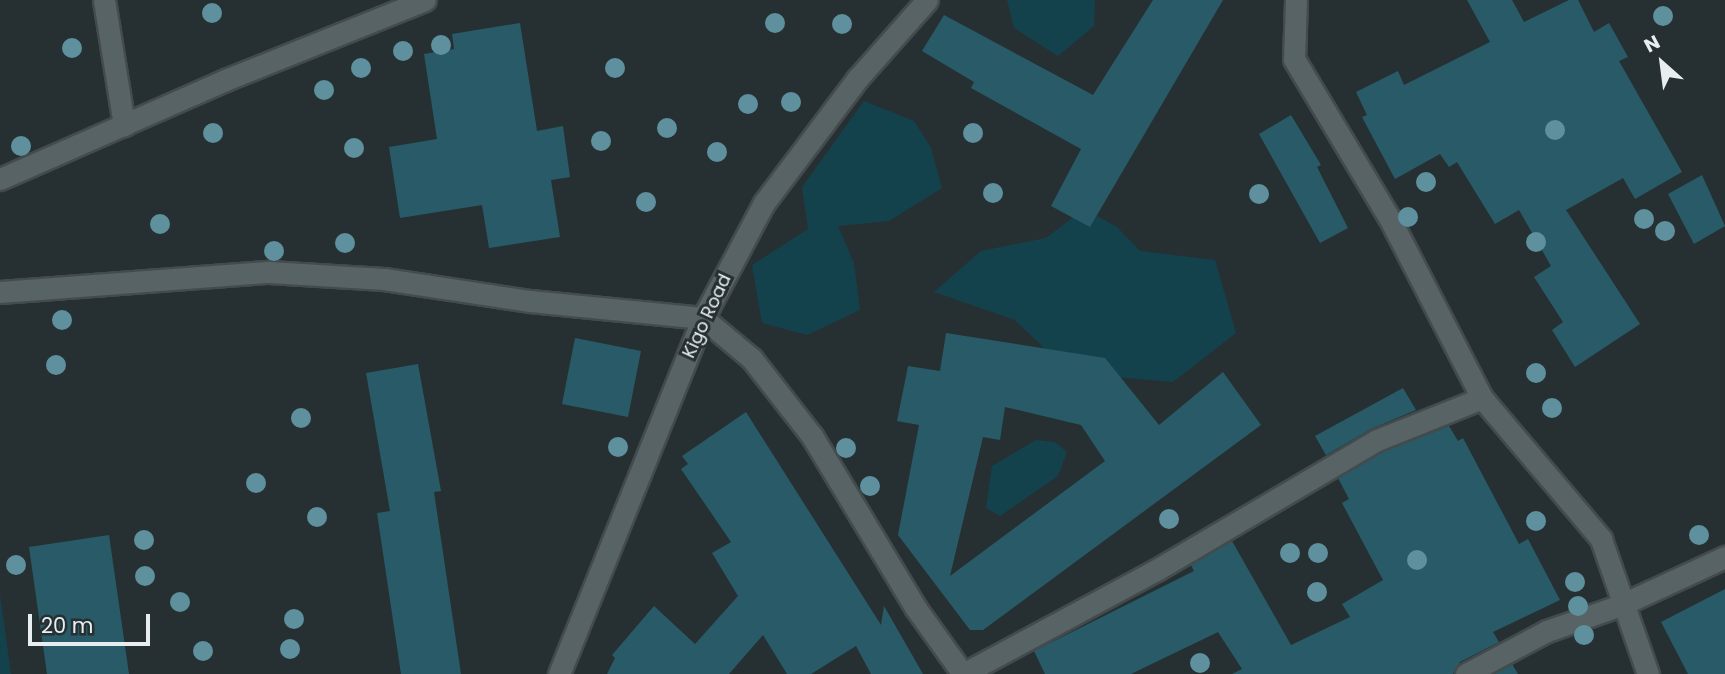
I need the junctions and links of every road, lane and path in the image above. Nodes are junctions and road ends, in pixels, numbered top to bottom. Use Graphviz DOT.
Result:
graph roads {
  1 [pos="104,0"];
  2 [pos="425,0"];
  3 [pos="926,0"];
  4 [pos="1296,0"];
  5 [pos="124,125"];
  6 [pos="0,179"];
  7 [pos="0,292"];
  8 [pos="703,318"];
  9 [pos="1482,398"];
  10 [pos="1725,556"];
  11 [pos="1621,605"];
  12 [pos="559,674"];
  13 [pos="963,674"];
  14 [pos="1466,674"];
  15 [pos="1648,674"];
  1 -- 5 [label="street"];
  2 -- 5 [label="street"];
  3 -- 8 [label="street, Kigo Road"];
  4 -- 9 [label="street"];
  5 -- 6 [label="street"];
  7 -- 8 [label="street"];
  8 -- 12 [label="street, Kigo Road"];
  8 -- 13 [label="street"];
  9 -- 11 [label="street"];
  9 -- 13 [label="street"];
  10 -- 11 [label="street"];
  11 -- 14 [label="street"];
  11 -- 15 [label="street"];
}
